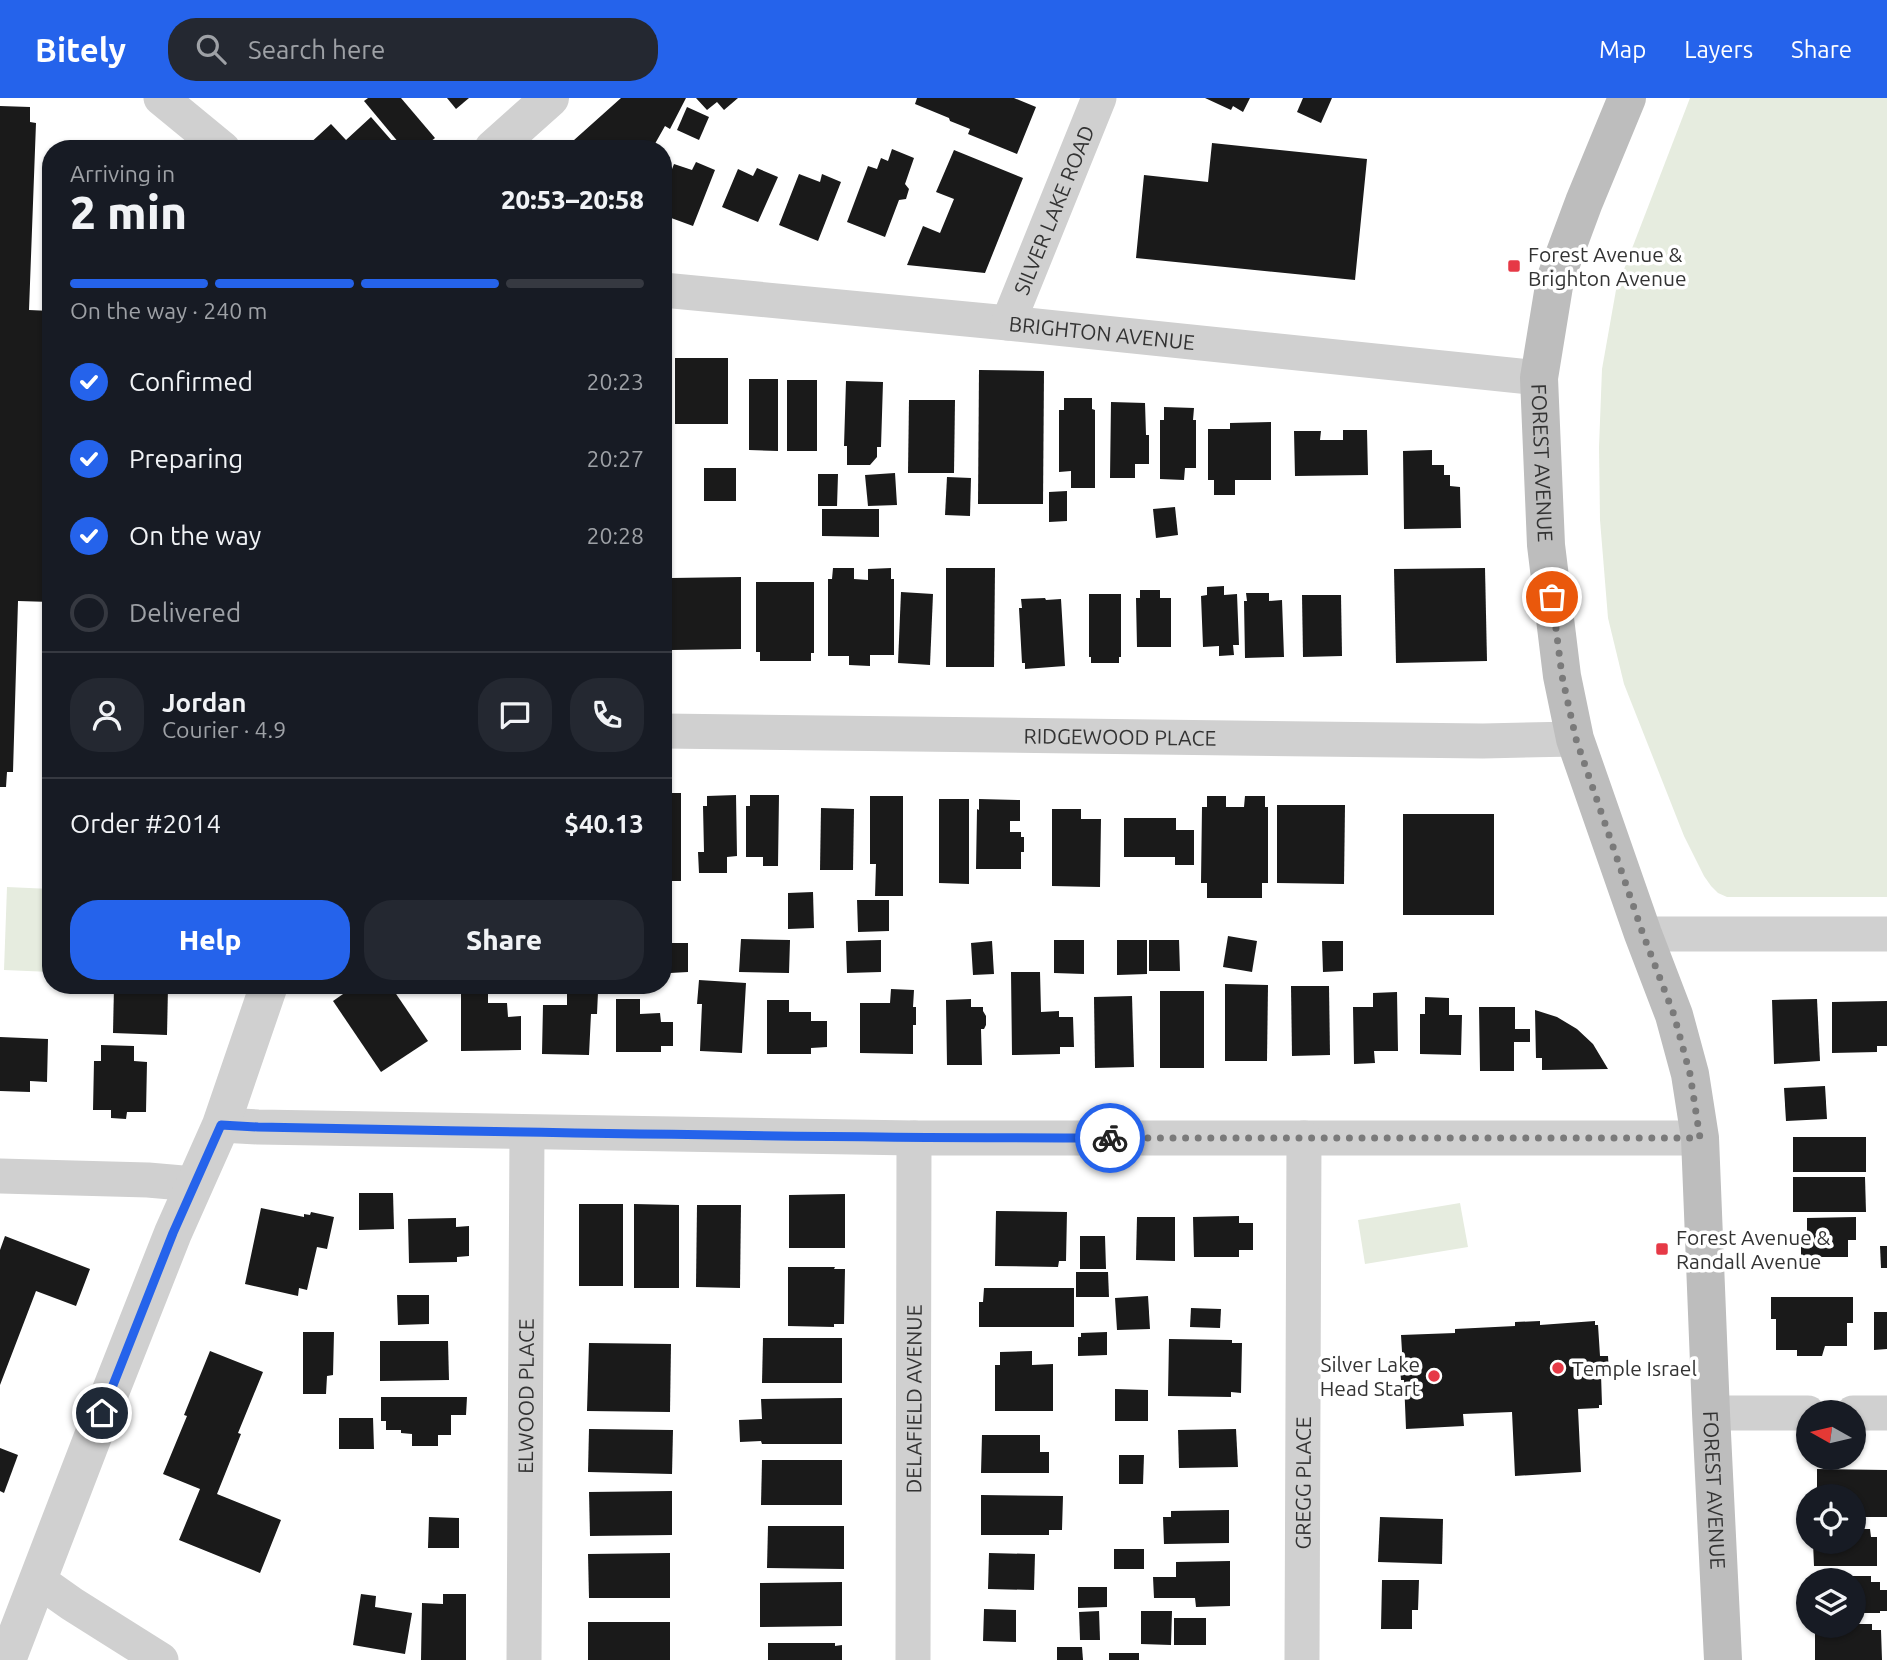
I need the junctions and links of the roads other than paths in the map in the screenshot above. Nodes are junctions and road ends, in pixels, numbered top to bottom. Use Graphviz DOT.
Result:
graph roads {
  1 [pos="161,98"];
  2 [pos="550,98"];
  3 [pos="1099,98"];
  4 [pos="1627,98"];
  5 [pos="212,140"];
  6 [pos="503,140"];
  7 [pos="672,291"];
  8 [pos="1008,323"];
  9 [pos="1539,377"];
  10 [pos="672,730"];
  11 [pos="1576,739"];
  12 [pos="1643,934"];
  13 [pos="1887,934"];
  14 [pos="265,994"];
  15 [pos="221,1125"];
  16 [pos="527,1133"];
  17 [pos="914,1138"];
  18 [pos="1304,1138"];
  19 [pos="1700,1138"];
  20 [pos="0,1175"];
  21 [pos="194,1184"];
  22 [pos="1711,1413"];
  23 [pos="1796,1413"];
  24 [pos="1866,1413"];
  25 [pos="1887,1413"];
  26 [pos="38,1580"];
  27 [pos="7,1660"];
  28 [pos="161,1660"];
  29 [pos="524,1660"];
  30 [pos="913,1660"];
  31 [pos="1303,1660"];
  32 [pos="1723,1660"];
  1 -- 5 [label="street"];
  2 -- 6 [label="street"];
  3 -- 8 [label="street, SILVER LAKE ROAD"];
  4 -- 9 [label="main road, FOREST AVENUE"];
  7 -- 8 [label="street, BRIGHTON AVENUE"];
  8 -- 9 [label="street, BRIGHTON AVENUE"];
  9 -- 11 [label="main road, FOREST AVENUE"];
  10 -- 11 [label="street, RIDGEWOOD PLACE"];
  11 -- 12 [label="main road, FOREST AVENUE"];
  12 -- 13 [label="street"];
  12 -- 19 [label="main road, FOREST AVENUE"];
  14 -- 15 [label="street"];
  15 -- 16 [label="street"];
  15 -- 21 [label="street"];
  16 -- 17 [label="street"];
  16 -- 29 [label="street, ELWOOD PLACE"];
  17 -- 18 [label="street"];
  17 -- 30 [label="street, DELAFIELD AVENUE"];
  18 -- 19 [label="street"];
  18 -- 31 [label="street, GREGG PLACE"];
  19 -- 22 [label="main road, FOREST AVENUE"];
  20 -- 21 [label="street"];
  21 -- 26 [label="street"];
  22 -- 23 [label="street"];
  22 -- 32 [label="main road, FOREST AVENUE"];
  24 -- 25 [label="street"];
  26 -- 27 [label="street"];
  26 -- 28 [label="street"];
}
